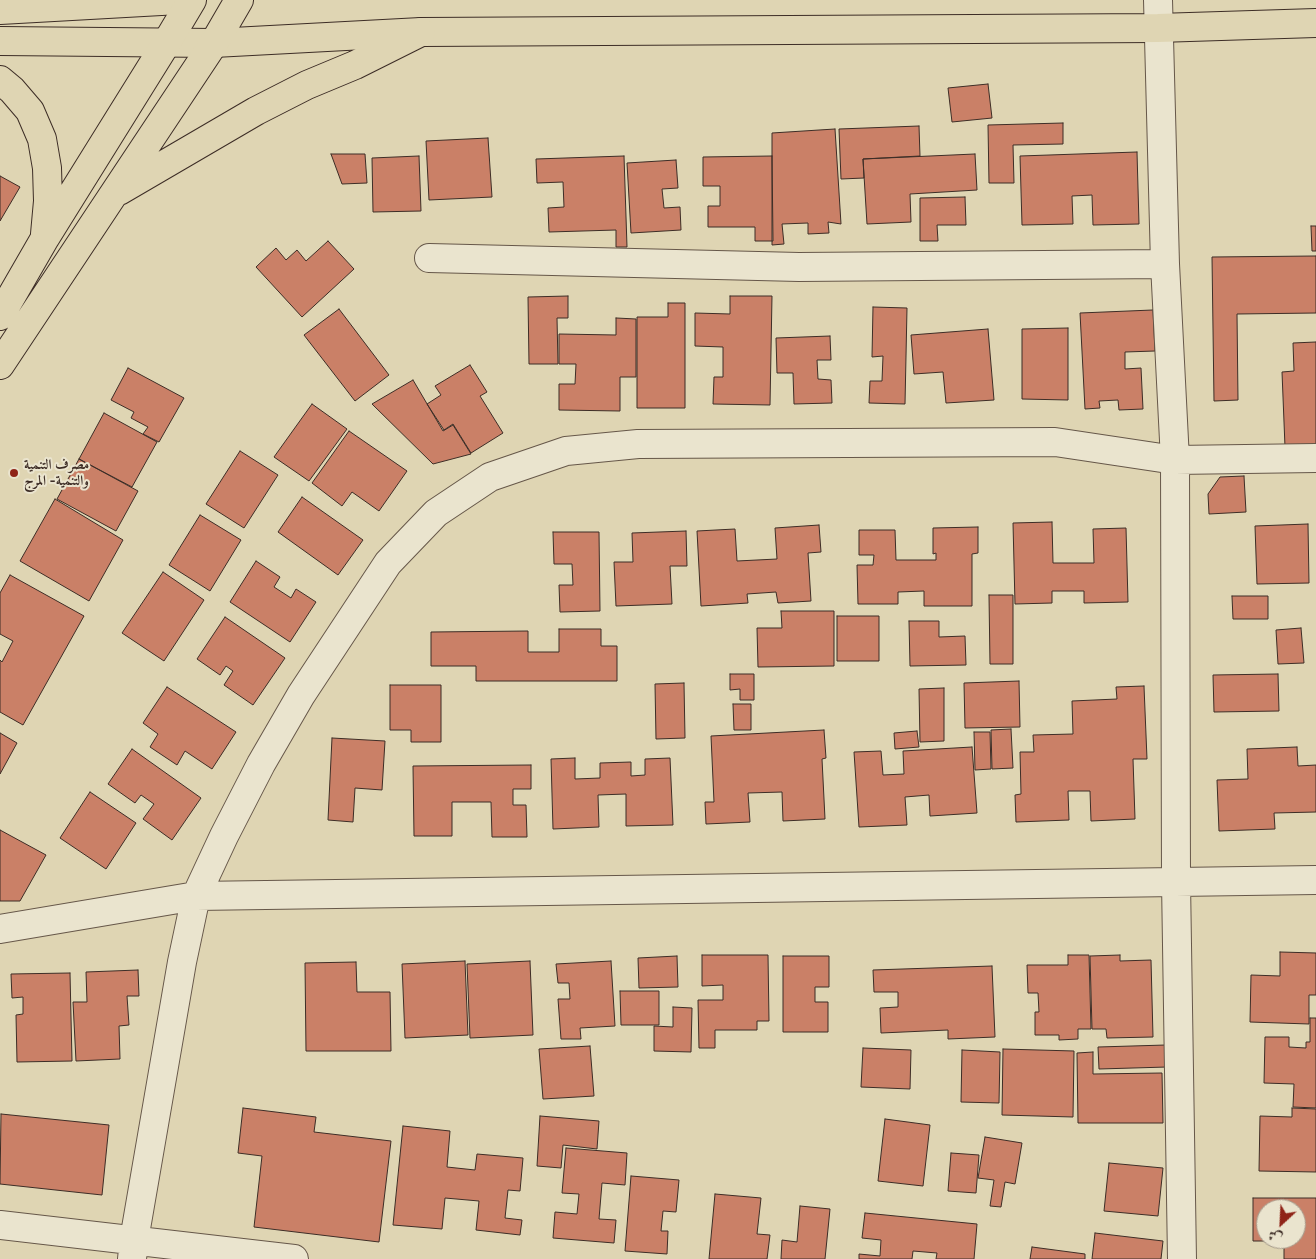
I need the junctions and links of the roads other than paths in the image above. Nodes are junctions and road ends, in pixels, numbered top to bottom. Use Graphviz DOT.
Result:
graph roads {
  1 [pos="179,0"];
  2 [pos="192,0"];
  3 [pos="234,0"];
  4 [pos="239,0"];
  5 [pos="245,0"];
  6 [pos="1158,0"];
  7 [pos="0,10"];
  8 [pos="1316,23"];
  9 [pos="1158,28"];
  10 [pos="421,32"];
  11 [pos="0,41"];
  12 [pos="167,42"];
  13 [pos="214,43"];
  14 [pos="0,80"];
  15 [pos="112,196"];
  16 [pos="45,238"];
  17 [pos="429,258"];
  18 [pos="1165,264"];
  19 [pos="0,316"];
  20 [pos="0,366"];
  21 [pos="1316,458"];
  22 [pos="1175,460"];
  23 [pos="1316,880"];
  24 [pos="1176,882"];
  25 [pos="196,896"];
  26 [pos="0,929"];
  27 [pos="0,1225"];
  28 [pos="133,1250"];
  29 [pos="294,1259"];
  30 [pos="1182,1259"];
  1 -- 7 [label="main road"];
  2 -- 12 [label="main road"];
  3 -- 4 [label="main road"];
  4 -- 5 [label="main road"];
  4 -- 13 [label="main road"];
  6 -- 9 [label="street"];
  8 -- 9 [label="main road"];
  9 -- 10 [label="main road"];
  9 -- 18 [label="street"];
  10 -- 13 [label="main road"];
  10 -- 15 [label="main road"];
  11 -- 12 [label="main road"];
  12 -- 13 [label="main road"];
  12 -- 16 [label="main road"];
  13 -- 15 [label="main road"];
  14 -- 16 [label="main road"];
  15 -- 20 [label="main road"];
  16 -- 19 [label="main road"];
  17 -- 18 [label="street"];
  18 -- 22 [label="street"];
  21 -- 22 [label="street"];
  22 -- 24 [label="street"];
  22 -- 25 [label="street"];
  23 -- 24 [label="street"];
  24 -- 25 [label="street"];
  24 -- 30 [label="street"];
  25 -- 26 [label="street"];
  25 -- 28 [label="street"];
  27 -- 28 [label="street"];
  28 -- 29 [label="street"];
}
